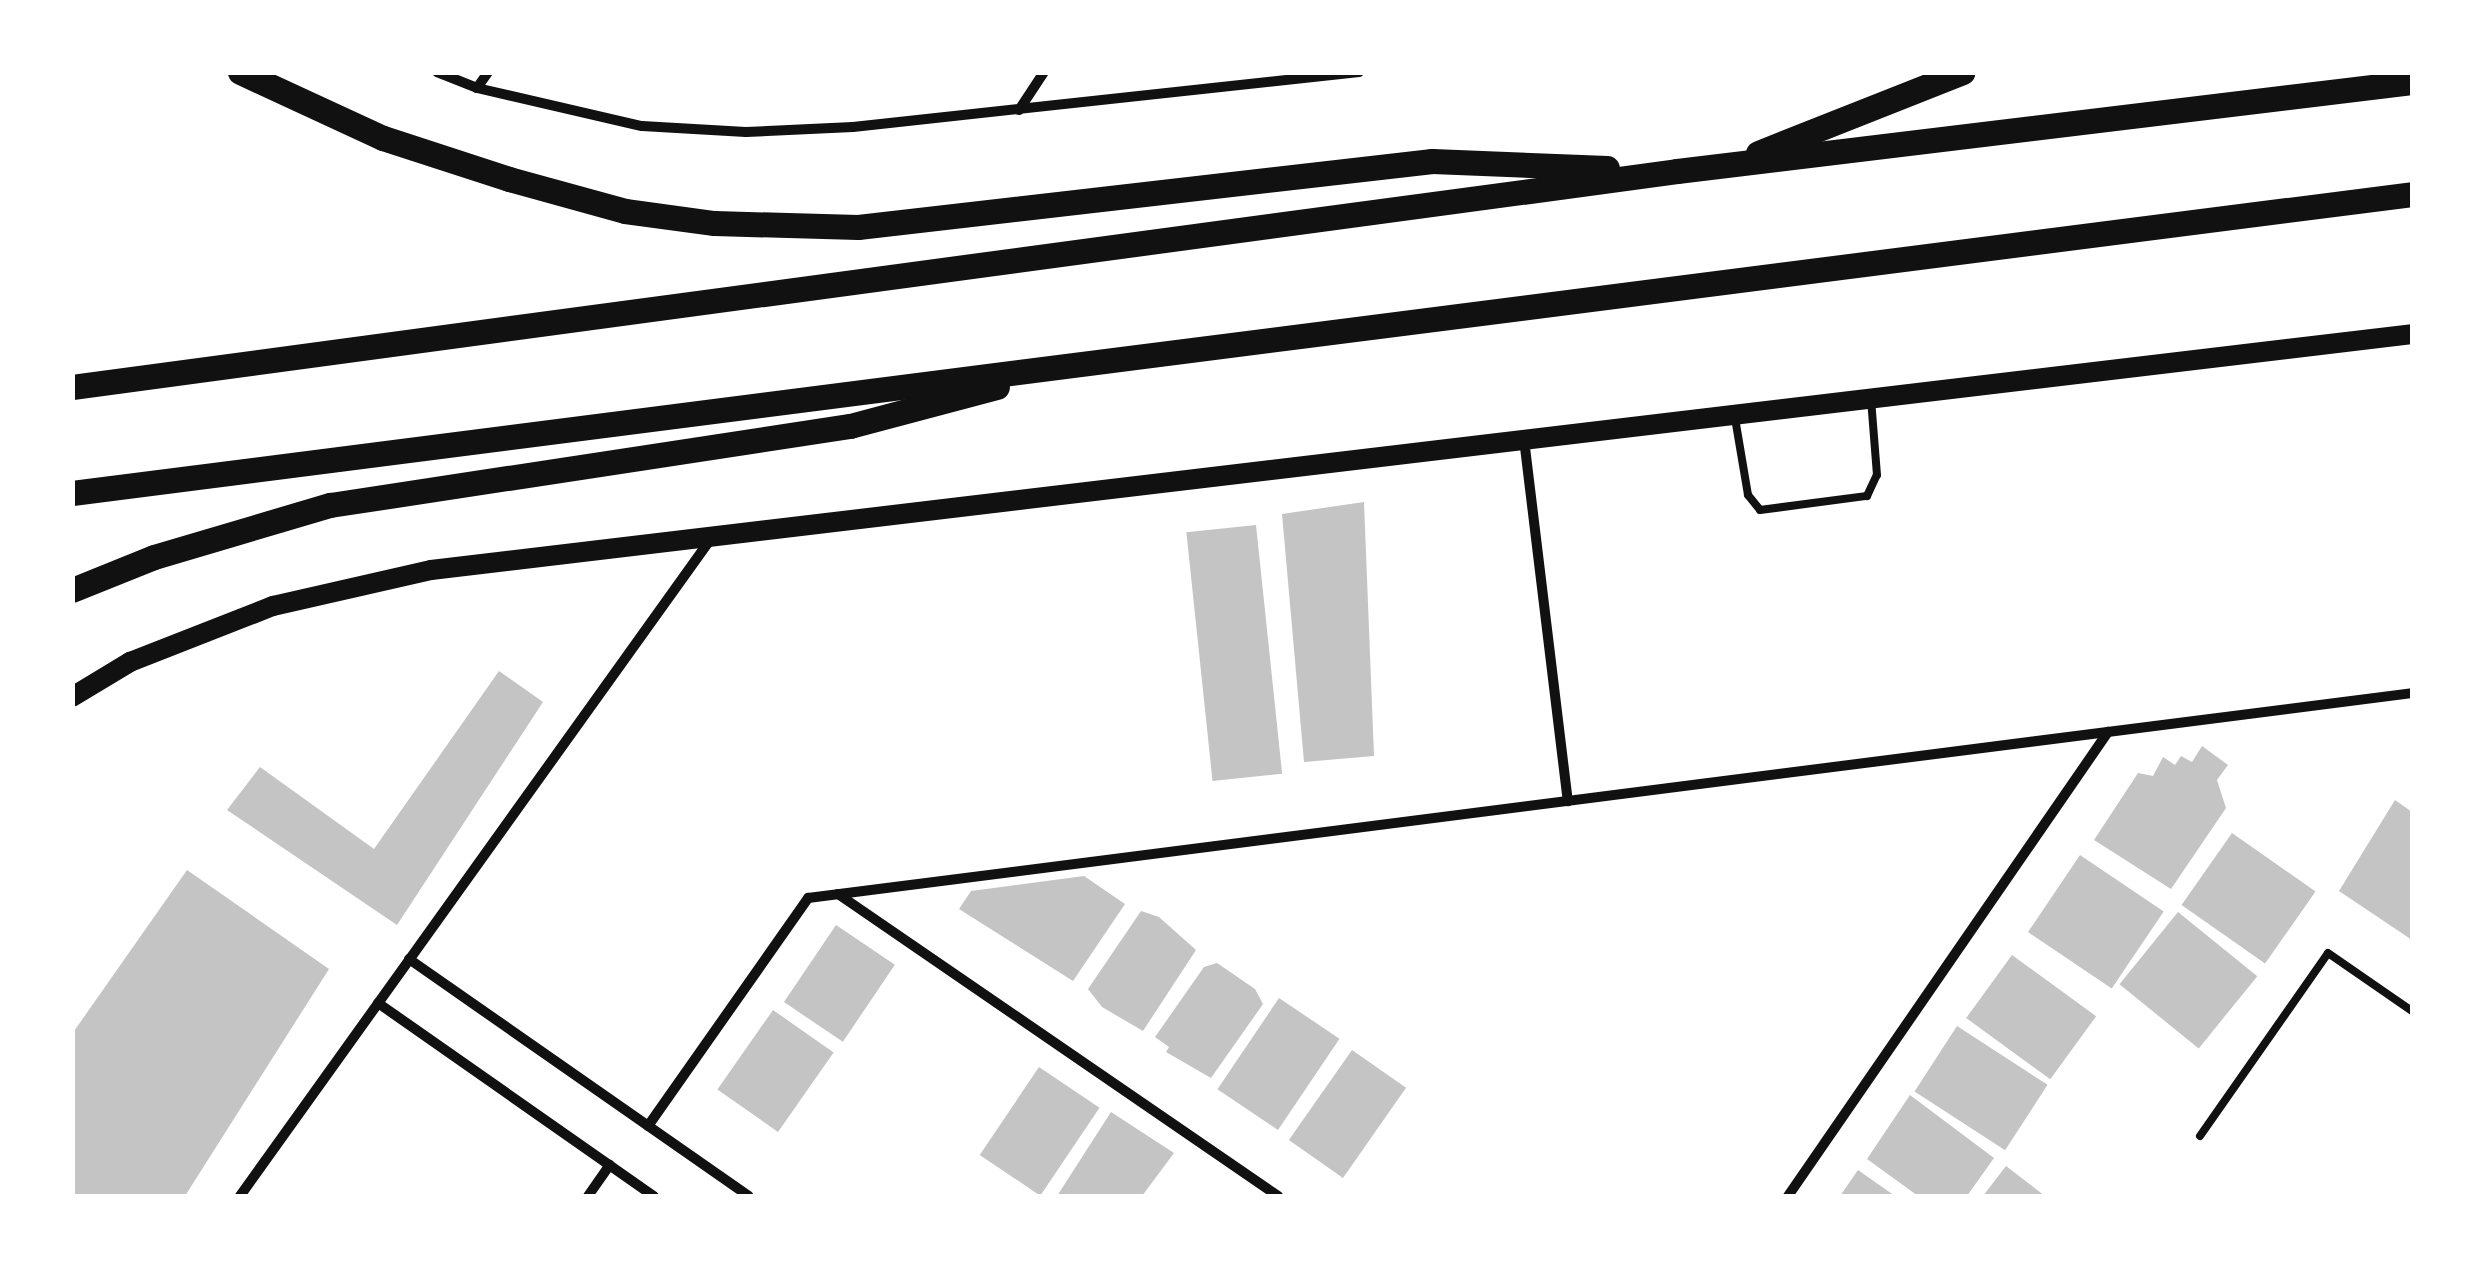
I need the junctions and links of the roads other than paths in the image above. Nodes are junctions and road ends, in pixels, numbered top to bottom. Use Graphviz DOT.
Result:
graph roads {
  1 [pos="240,72"];
  2 [pos="437,72"];
  3 [pos="488,72"];
  4 [pos="1044,72"];
  5 [pos="1359,72"];
  6 [pos="1962,72"];
  7 [pos="2412,82"];
  8 [pos="477,88"];
  9 [pos="1019,110"];
  10 [pos="1728,166"];
  11 [pos="1677,170"];
  12 [pos="2412,194"];
  13 [pos="2412,334"];
  14 [pos="1094,361"];
  15 [pos="72,386"];
  16 [pos="1871,398"];
  17 [pos="1734,414"];
  18 [pos="1524,438"];
  19 [pos="72,493"];
  20 [pos="716,531"];
  21 [pos="72,590"];
  22 [pos="2412,692"];
  23 [pos="72,697"];
  24 [pos="2108,732"];
  25 [pos="1568,800"];
  26 [pos="837,894"];
  27 [pos="408,959"];
  28 [pos="378,1003"];
  29 [pos="2412,1010"];
  30 [pos="648,1126"];
  31 [pos="2200,1136"];
  32 [pos="610,1165"];
  33 [pos="240,1196"];
  34 [pos="588,1196"];
  35 [pos="654,1196"];
  36 [pos="749,1196"];
  37 [pos="1278,1196"];
  38 [pos="1788,1196"];
  1 -- 11 [label="highway"];
  2 -- 8 [label="street"];
  3 -- 8 [label="street"];
  4 -- 9 [label="street"];
  5 -- 9 [label="street"];
  6 -- 10 [label="highway"];
  7 -- 10 [label="highway"];
  8 -- 9 [label="street"];
  10 -- 11 [label="highway"];
  11 -- 15 [label="highway"];
  12 -- 14 [label="highway"];
  13 -- 16 [label="main road"];
  14 -- 19 [label="highway"];
  14 -- 21 [label="highway"];
  16 -- 17 [label="main road"];
  16 -- 17 [label="lane"];
  17 -- 18 [label="main road"];
  18 -- 20 [label="main road"];
  18 -- 25 [label="street"];
  20 -- 23 [label="main road"];
  20 -- 27 [label="street"];
  22 -- 24 [label="street"];
  24 -- 25 [label="street"];
  24 -- 38 [label="street"];
  25 -- 26 [label="street"];
  26 -- 30 [label="street"];
  26 -- 37 [label="street"];
  27 -- 28 [label="street"];
  27 -- 30 [label="street"];
  28 -- 32 [label="street"];
  28 -- 33 [label="street"];
  29 -- 31 [label="lane"];
  30 -- 36 [label="street"];
  32 -- 34 [label="street"];
  32 -- 35 [label="street"];
}
